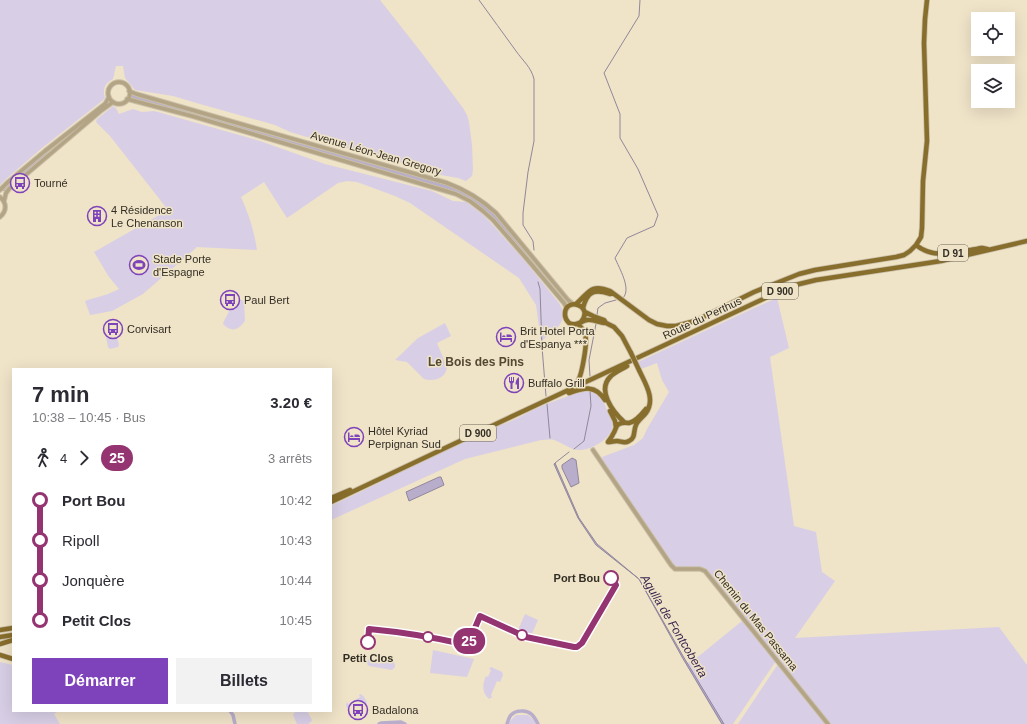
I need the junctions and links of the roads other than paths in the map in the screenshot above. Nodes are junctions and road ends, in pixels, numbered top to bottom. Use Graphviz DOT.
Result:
graph roads {
  1 [pos="927,0"];
  2 [pos="129,91"];
  3 [pos="109,97"];
  4 [pos="127,99"];
  5 [pos="113,102"];
  6 [pos="0,190"];
  7 [pos="0,197"];
  8 [pos="4,201"];
  9 [pos="0,217"];
  10 [pos="1027,241"];
  11 [pos="916,245"];
  12 [pos="991,249"];
  13 [pos="616,296"];
  14 [pos="575,304"];
  15 [pos="567,308"];
  16 [pos="584,310"];
  17 [pos="580,323"];
  18 [pos="606,323"];
  19 [pos="642,356"];
  20 [pos="563,393"];
  21 [pos="552,398"];
  22 [pos="648,406"];
  23 [pos="626,423"];
  24 [pos="616,428"];
  25 [pos="634,430"];
  26 [pos="614,433"];
  27 [pos="618,441"];
  28 [pos="593,450"];
  29 [pos="404,467"];
  30 [pos="332,501"];
  31 [pos="332,501"];
  32 [pos="12,629"];
  33 [pos="0,631"];
  34 [pos="12,635"];
  35 [pos="0,637"];
  36 [pos="12,640"];
  37 [pos="0,644"];
  38 [pos="0,655"];
  39 [pos="12,659"];
  40 [pos="828,724"];
  1 -- 11 [label="main road"];
  2 -- 3 [label="street"];
  2 -- 4 [label="street"];
  2 -- 14 [label="street, Avenue Léon-Jean Gregory"];
  3 -- 5 [label="street"];
  3 -- 6 [label="street"];
  4 -- 5 [label="street"];
  4 -- 15 [label="street, Avenue Léon-Jean Gregory"];
  5 -- 8 [label="street"];
  7 -- 8 [label="street"];
  8 -- 9 [label="street"];
  10 -- 12 [label="main road, Route du Perthus / D 900"];
  11 -- 12 [label="main road, D 91"];
  11 -- 13 [label="main road"];
  12 -- 19 [label="main road, Route du Perthus / D 900"];
  13 -- 14 [label="main road"];
  13 -- 16 [label="main road"];
  14 -- 15 [label="main road"];
  14 -- 16 [label="main road"];
  15 -- 17 [label="main road"];
  16 -- 17 [label="main road"];
  16 -- 18 [label="main road"];
  17 -- 18 [label="main road"];
  17 -- 20 [label="main road"];
  18 -- 22 [label="main road, bridge"];
  19 -- 20 [label="main road, Route du Perthus / D 900"];
  19 -- 23 [label="main road"];
  20 -- 21 [label="main road, Route du Perthus / D 900"];
  21 -- 24 [label="main road"];
  21 -- 29 [label="main road, Route du Perthus / D 900"];
  22 -- 23 [label="main road"];
  22 -- 25 [label="main road"];
  23 -- 24 [label="main road"];
  23 -- 25 [label="main road"];
  24 -- 26 [label="main road"];
  25 -- 27 [label="main road"];
  26 -- 27 [label="main road"];
  26 -- 27 [label="main road"];
  28 -- 40 [label="street, Chemin du Mas Passama"];
  29 -- 30 [label="main road, Route du Perthus / D 900"];
  29 -- 31 [label="main road"];
  32 -- 33 [label="main road"];
  34 -- 35 [label="main road"];
  36 -- 37 [label="main road"];
  38 -- 39 [label="main road"];
}
